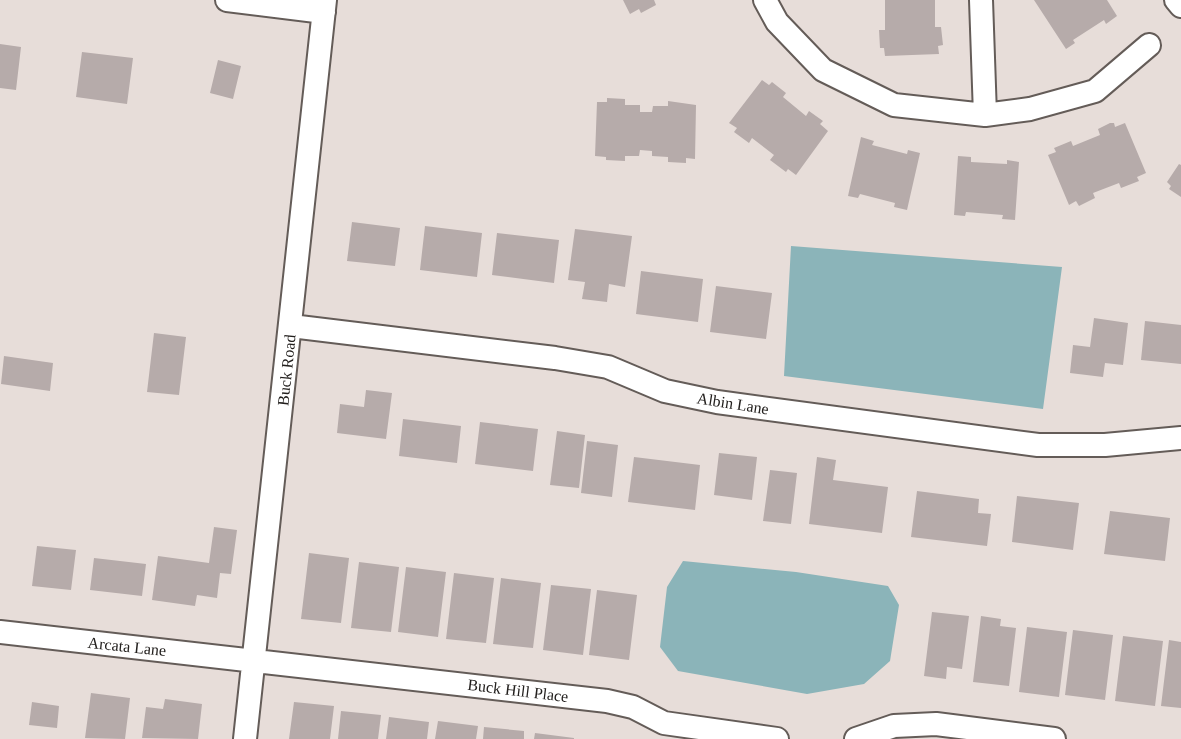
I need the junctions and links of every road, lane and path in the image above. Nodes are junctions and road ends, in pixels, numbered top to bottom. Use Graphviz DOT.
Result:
graph roads {
  1 [pos="227,0"];
  2 [pos="765,0"];
  3 [pos="981,0"];
  4 [pos="1176,0"];
  5 [pos="324,6"];
  6 [pos="1181,6"];
  7 [pos="1149,45"];
  8 [pos="985,115"];
  9 [pos="291,326"];
  10 [pos="1181,438"];
  11 [pos="0,632"];
  12 [pos="254,660"];
  13 [pos="245,739"];
  14 [pos="777,739"];
  15 [pos="856,739"];
  16 [pos="1054,739"];
  1 -- 5 [label="street"];
  2 -- 8 [label="street"];
  3 -- 8 [label="street"];
  4 -- 6 [label="street"];
  5 -- 9 [label="street, Buck Road"];
  7 -- 8 [label="street"];
  9 -- 10 [label="street, Albin Lane"];
  9 -- 12 [label="street, Buck Road"];
  11 -- 12 [label="street, Arcata Lane"];
  12 -- 13 [label="street, Buck Road"];
  12 -- 14 [label="street, Buck Hill Place"];
  15 -- 16 [label="street"];
}
